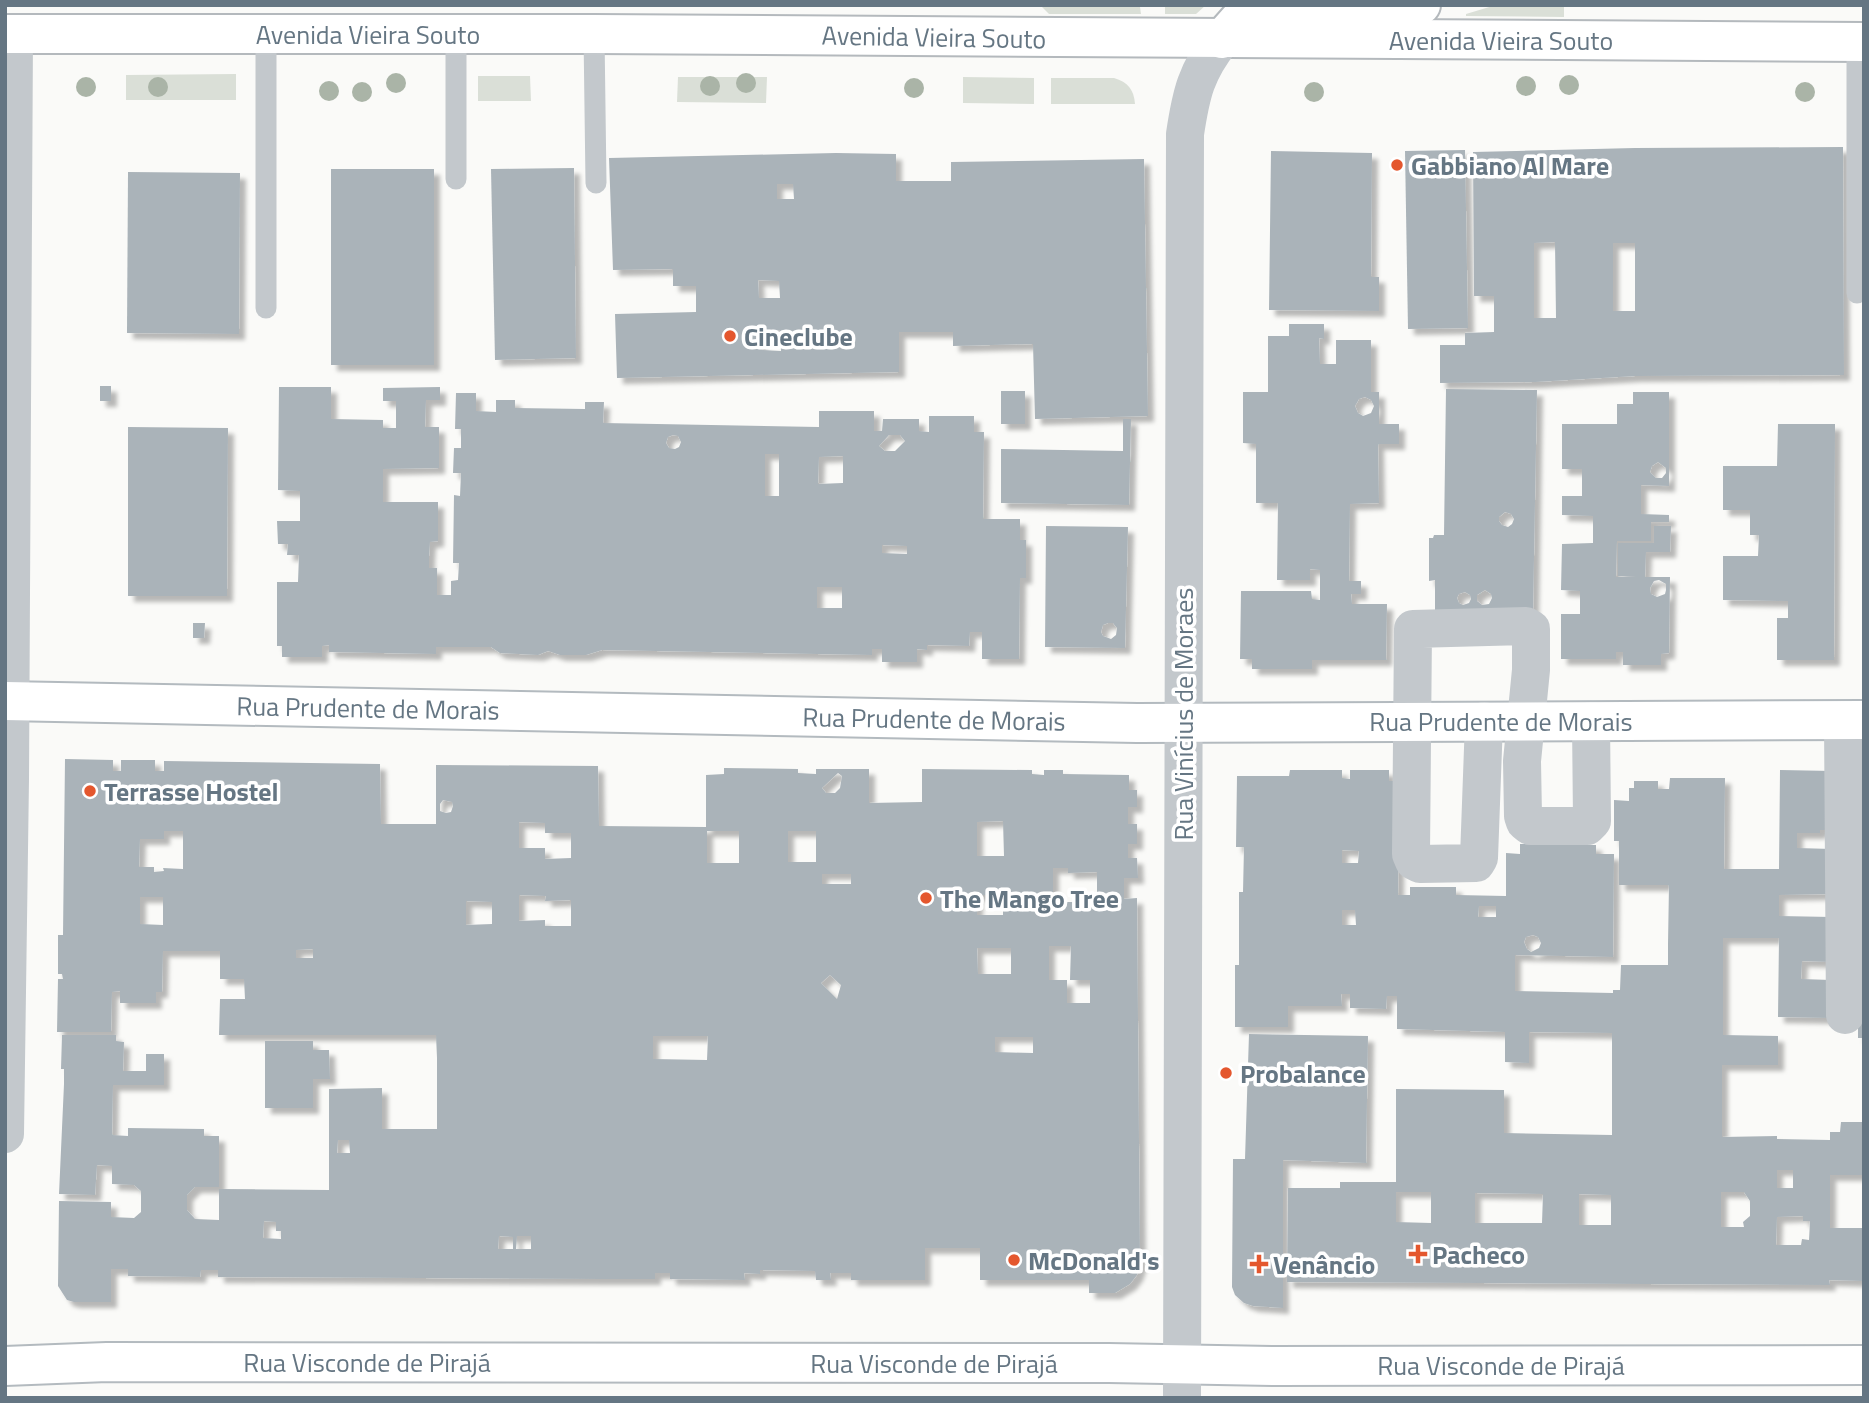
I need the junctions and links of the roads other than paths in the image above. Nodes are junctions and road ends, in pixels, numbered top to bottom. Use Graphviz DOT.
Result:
graph roads {
  1 [pos="1421,5"];
  2 [pos="9,34"];
  3 [pos="266,34"];
  4 [pos="456,34"];
  5 [pos="594,34"];
  6 [pos="1222,39"];
  7 [pos="1860,42"];
  8 [pos="456,179"];
  9 [pos="596,183"];
  10 [pos="1857,293"];
  11 [pos="266,308"];
  12 [pos="8,701"];
  13 [pos="1524,720"];
  14 [pos="1853,720"];
  15 [pos="1184,721"];
  16 [pos="1412,721"];
  17 [pos="1484,721"];
  18 [pos="1591,721"];
  19 [pos="1845,1015"];
  20 [pos="5,1134"];
  21 [pos="1864,1364"];
  22 [pos="5,1366"];
  23 [pos="1183,1382"];
  1 -- 6 [label="main road"];
  2 -- 3 [label="main road, Avenida Vieira Souto"];
  2 -- 12 [label="street"];
  3 -- 4 [label="main road, Avenida Vieira Souto"];
  3 -- 11 [label="lane"];
  4 -- 5 [label="main road, Avenida Vieira Souto"];
  4 -- 8 [label="lane"];
  5 -- 6 [label="main road, Avenida Vieira Souto"];
  5 -- 9 [label="lane"];
  6 -- 7 [label="main road, Avenida Vieira Souto"];
  6 -- 15 [label="street, Rua Vinícius de Moraes"];
  7 -- 10 [label="lane"];
  12 -- 15 [label="main road, Rua Prudente de Morais"];
  12 -- 20 [label="street"];
  13 -- 16 [label="street"];
  13 -- 17 [label="main road, Rua Prudente de Morais"];
  13 -- 18 [label="main road, Rua Prudente de Morais"];
  13 -- 18 [label="street"];
  14 -- 18 [label="main road, Rua Prudente de Morais"];
  14 -- 19 [label="street"];
  15 -- 16 [label="main road, Rua Prudente de Morais"];
  15 -- 23 [label="street, Rua Vinícius de Moraes"];
  16 -- 17 [label="main road, Rua Prudente de Morais"];
  16 -- 17 [label="street"];
  21 -- 23 [label="main road, Rua Visconde de Pirajá"];
  22 -- 23 [label="main road, Rua Visconde de Pirajá"];
}
